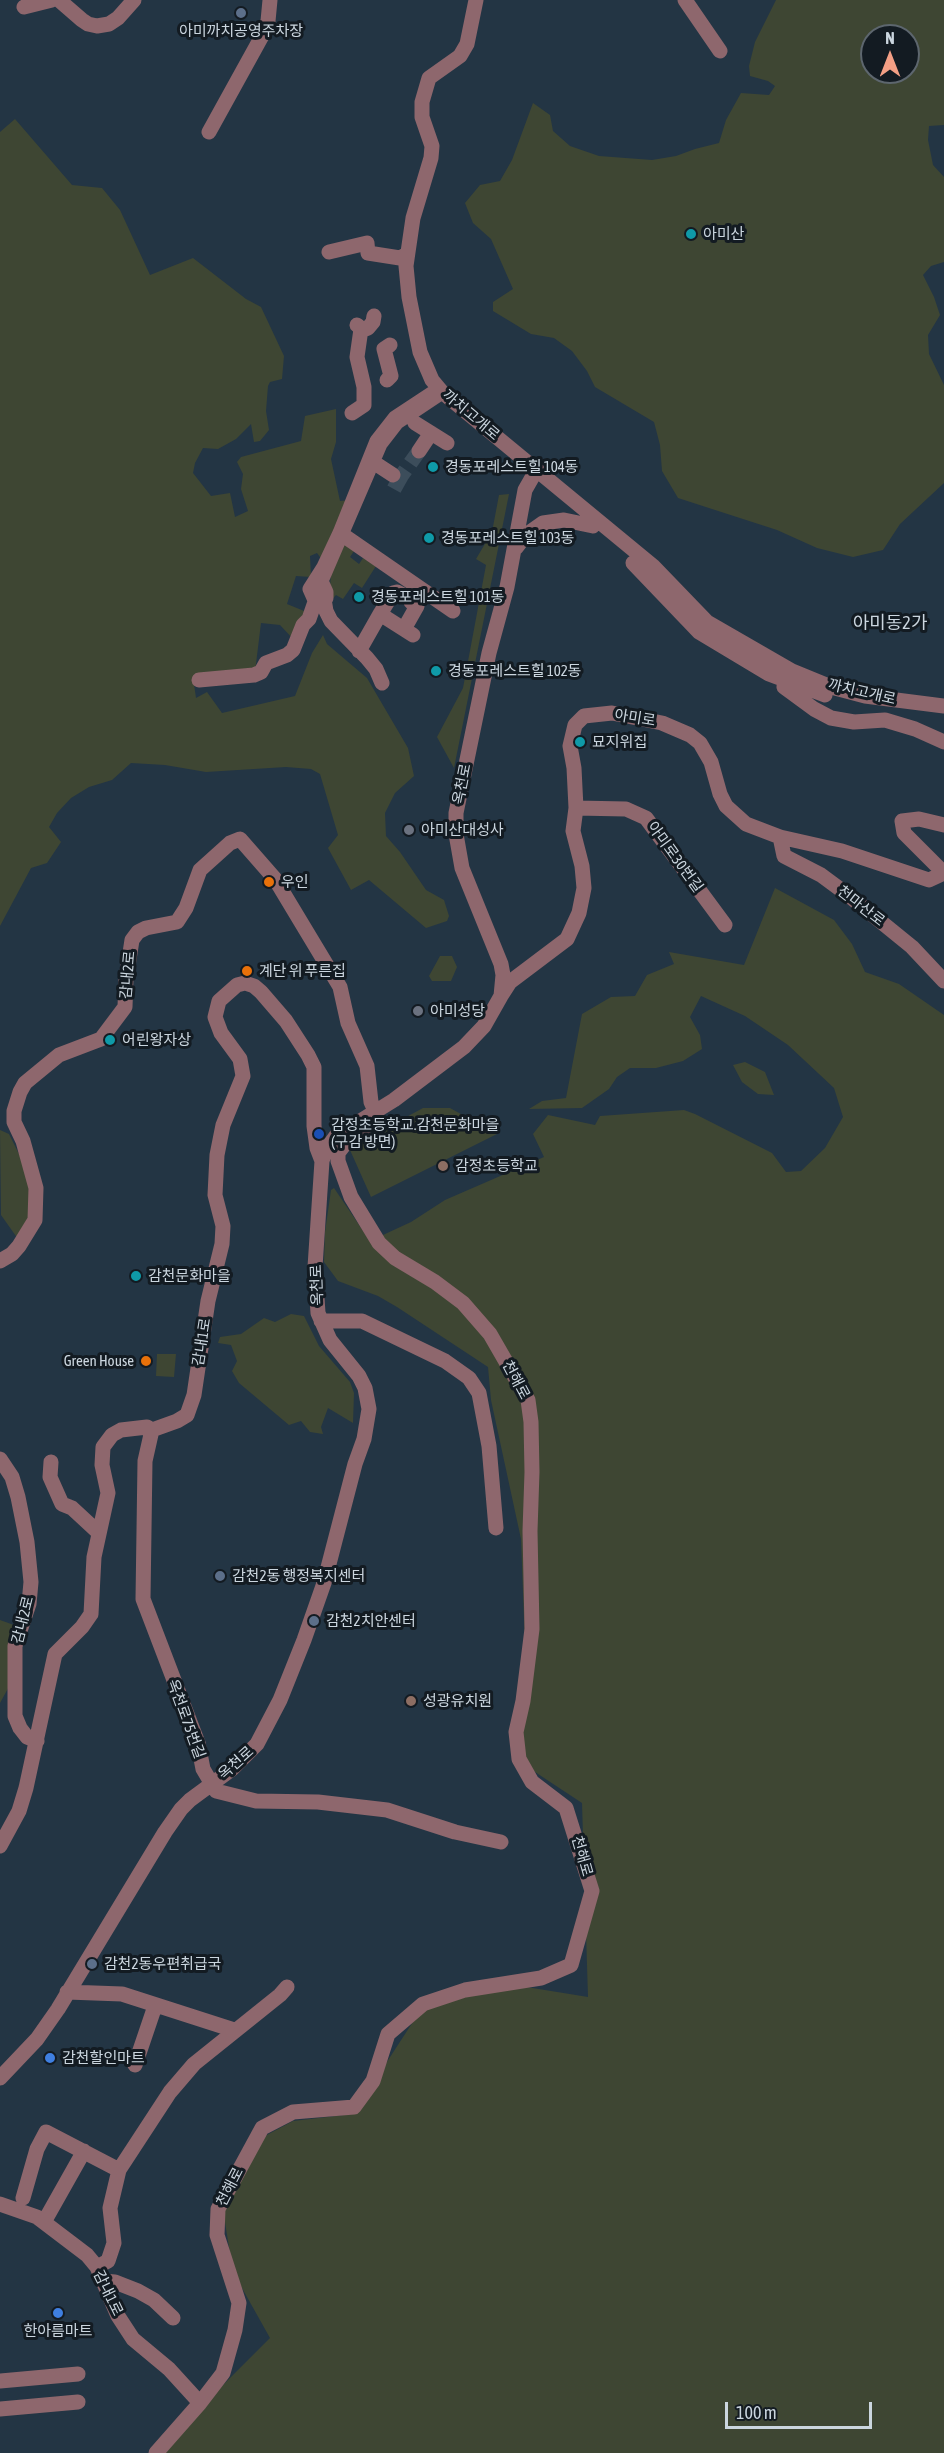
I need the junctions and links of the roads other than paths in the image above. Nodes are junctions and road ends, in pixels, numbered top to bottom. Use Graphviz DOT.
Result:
graph roads {
  1 [pos="52,0"];
  2 [pos="59,0"];
  3 [pos="134,0"];
  4 [pos="268,0"];
  5 [pos="476,0"];
  6 [pos="685,0"];
  7 [pos="24,7"];
  8 [pos="720,51"];
  9 [pos="207,131"];
  10 [pos="329,252"];
  11 [pos="407,255"];
  12 [pos="374,316"];
  13 [pos="390,345"];
  14 [pos="393,375"];
  15 [pos="438,392"];
  16 [pos="352,413"];
  17 [pos="415,423"];
  18 [pos="431,433"];
  19 [pos="447,443"];
  20 [pos="419,451"];
  21 [pos="371,463"];
  22 [pos="392,477"];
  23 [pos="531,479"];
  24 [pos="593,526"];
  25 [pos="341,535"];
  26 [pos="514,551"];
  27 [pos="402,585"];
  28 [pos="320,599"];
  29 [pos="452,613"];
  30 [pos="380,614"];
  31 [pos="359,651"];
  32 [pos="769,674"];
  33 [pos="199,680"];
  34 [pos="381,683"];
  35 [pos="944,706"];
  36 [pos="944,716"];
  37 [pos="944,742"];
  38 [pos="576,808"];
  39 [pos="944,825"];
  40 [pos="780,837"];
  41 [pos="943,874"];
  42 [pos="725,925"];
  43 [pos="499,960"];
  44 [pos="529,968"];
  45 [pos="944,981"];
  46 [pos="501,996"];
  47 [pos="373,1112"];
  48 [pos="322,1161"];
  49 [pos="0,1261"];
  50 [pos="321,1321"];
  51 [pos="152,1430"];
  52 [pos="0,1459"];
  53 [pos="51,1462"];
  54 [pos="496,1528"];
  55 [pos="99,1533"];
  56 [pos="37,1741"];
  57 [pos="213,1783"];
  58 [pos="501,1842"];
  59 [pos="0,1846"];
  60 [pos="287,1987"];
  61 [pos="67,1992"];
  62 [pos="155,2006"];
  63 [pos="234,2030"];
  64 [pos="135,2065"];
  65 [pos="0,2078"];
  66 [pos="84,2151"];
  67 [pos="119,2170"];
  68 [pos="23,2198"];
  69 [pos="2,2210"];
  70 [pos="44,2222"];
  71 [pos="100,2274"];
  72 [pos="173,2318"];
  73 [pos="78,2374"];
  74 [pos="0,2381"];
  75 [pos="78,2402"];
  76 [pos="200,2403"];
  77 [pos="0,2409"];
  78 [pos="156,2453"];
  1 -- 7 [label="street"];
  2 -- 3 [label="street"];
  4 -- 9 [label="street"];
  5 -- 11 [label="street, 까치고개로"];
  6 -- 8 [label="street"];
  10 -- 11 [label="street"];
  11 -- 15 [label="street, 까치고개로"];
  12 -- 16 [label="street"];
  13 -- 14 [label="street"];
  15 -- 21 [label="street"];
  15 -- 23 [label="street, 까치고개로"];
  15 -- 23 [label="street"];
  17 -- 18 [label="street"];
  18 -- 19 [label="street"];
  18 -- 20 [label="street"];
  21 -- 22 [label="street"];
  21 -- 25 [label="street"];
  23 -- 24 [label="street"];
  23 -- 26 [label="street, 옥천로"];
  23 -- 35 [label="street, 까치고개로"];
  24 -- 26 [label="street"];
  24 -- 32 [label="street"];
  25 -- 27 [label="street"];
  25 -- 28 [label="street"];
  26 -- 43 [label="street, 옥천로"];
  27 -- 29 [label="street"];
  27 -- 30 [label="street"];
  27 -- 30 [label="street"];
  28 -- 31 [label="street"];
  28 -- 33 [label="street"];
  30 -- 31 [label="street"];
  31 -- 34 [label="street"];
  32 -- 36 [label="street"];
  32 -- 37 [label="street"];
  38 -- 40 [label="street, 아미로"];
  38 -- 42 [label="street, 아미로30번길"];
  38 -- 44 [label="street, 아미로"];
  39 -- 41 [label="street, 아미로"];
  40 -- 41 [label="street, 아미로"];
  40 -- 45 [label="street, 천마산로"];
  43 -- 44 [label="street"];
  43 -- 46 [label="street, 옥천로"];
  44 -- 46 [label="street, 아미로"];
  46 -- 47 [label="street, 옥천로"];
  47 -- 48 [label="street, 옥천로"];
  47 -- 49 [label="street, 감내2로"];
  47 -- 76 [label="street, 천해로"];
  48 -- 50 [label="street, 옥천로"];
  48 -- 51 [label="street, 감내1로"];
  50 -- 54 [label="street"];
  50 -- 57 [label="street, 옥천로"];
  51 -- 55 [label="street, 감내1로"];
  51 -- 57 [label="street, 옥천로75번길"];
  52 -- 56 [label="street, 감내2로"];
  53 -- 55 [label="street"];
  55 -- 56 [label="street, 감내1로"];
  56 -- 59 [label="street, 감내1로"];
  57 -- 58 [label="street"];
  57 -- 61 [label="street, 옥천로"];
  60 -- 63 [label="street"];
  61 -- 62 [label="street"];
  61 -- 65 [label="street, 옥천로"];
  62 -- 63 [label="street"];
  62 -- 64 [label="street"];
  63 -- 67 [label="street"];
  66 -- 67 [label="street"];
  66 -- 68 [label="street"];
  66 -- 70 [label="street"];
  67 -- 71 [label="street"];
  69 -- 70 [label="street, 감내1로"];
  70 -- 71 [label="street, 감내1로"];
  71 -- 72 [label="street"];
  71 -- 76 [label="street, 감내1로"];
  73 -- 74 [label="street"];
  75 -- 77 [label="street"];
  76 -- 78 [label="street, 천해로"];
}
